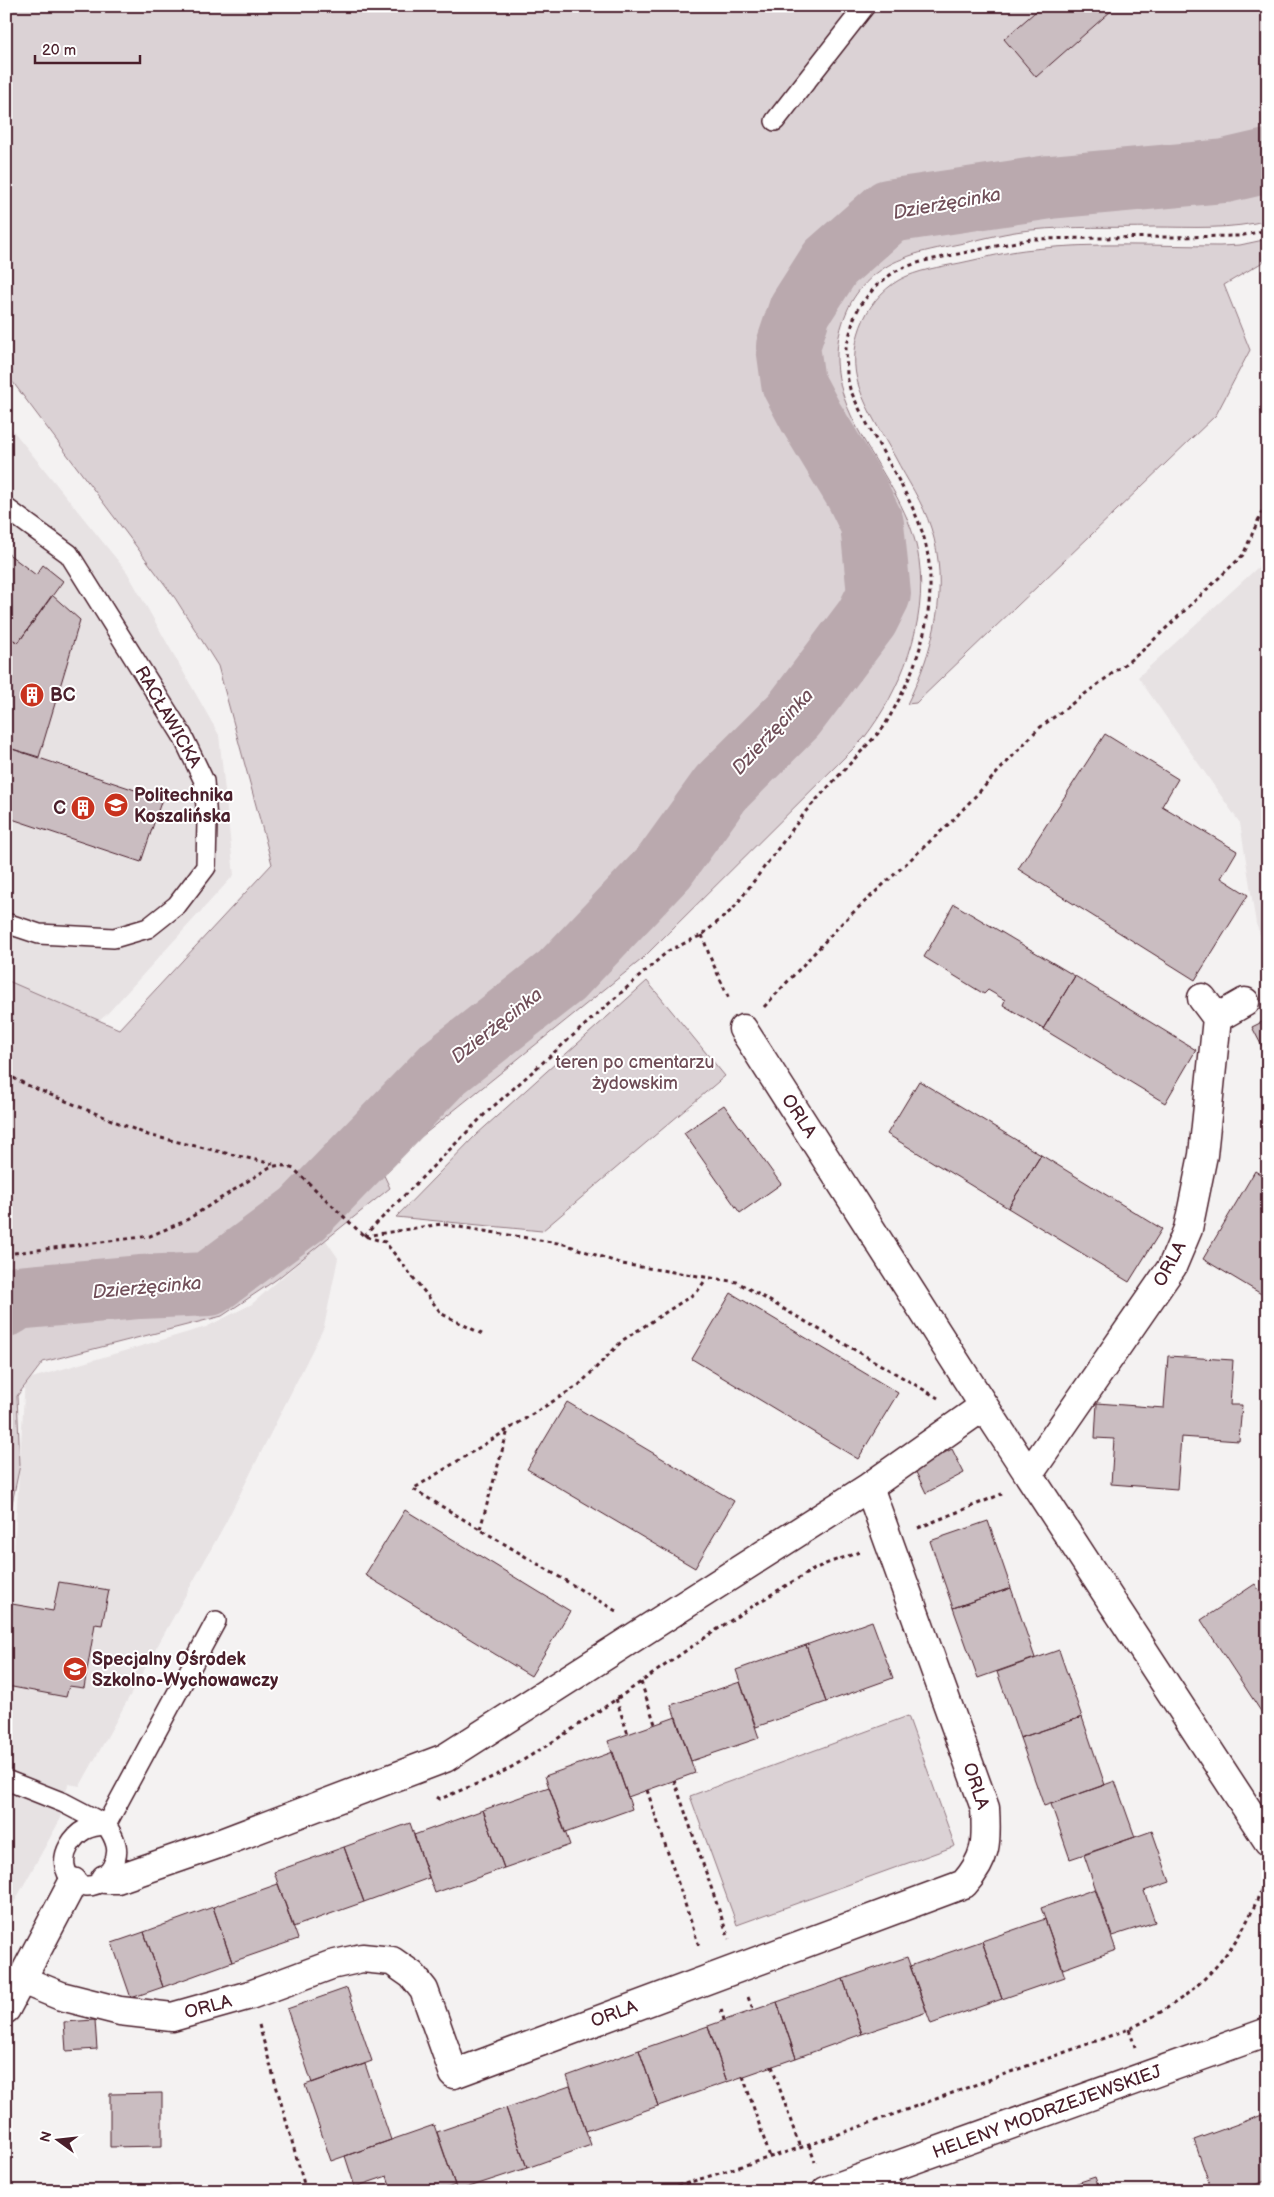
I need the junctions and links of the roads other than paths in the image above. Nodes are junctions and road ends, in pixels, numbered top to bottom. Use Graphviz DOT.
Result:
graph roads {
  1 [pos="865,6"];
  2 [pos="775,121"];
  3 [pos="6,508"];
  4 [pos="6,923"];
  5 [pos="1245,1002"];
  6 [pos="743,1029"];
  7 [pos="984,1406"];
  8 [pos="1029,1474"];
  9 [pos="869,1487"];
  10 [pos="216,1621"];
  11 [pos="6,1780"];
  12 [pos="106,1825"];
  13 [pos="1268,1841"];
  14 [pos="105,1879"];
  15 [pos="73,1882"];
  16 [pos="22,1980"];
  17 [pos="6,2009"];
  18 [pos="1268,2032"];
  19 [pos="890,2180"];
  20 [pos="826,2191"];
  1 -- 2 [label="lane"];
  3 -- 4 [label="lane, RACŁAWICKA"];
  5 -- 8 [label="street, ORLA"];
  6 -- 7 [label="street, ORLA"];
  7 -- 8 [label="street, ORLA"];
  7 -- 9 [label="street"];
  8 -- 13 [label="street, ORLA"];
  9 -- 14 [label="street"];
  9 -- 16 [label="street, ORLA"];
  10 -- 12 [label="lane"];
  11 -- 12 [label="lane"];
  12 -- 14 [label="lane"];
  12 -- 15 [label="lane"];
  14 -- 15 [label="lane"];
  15 -- 16 [label="street"];
  16 -- 17 [label="street"];
  18 -- 19 [label="street, HELENY MODRZEJEWSKIEJ"];
  19 -- 20 [label="street, HELENY MODRZEJEWSKIEJ"];
}
